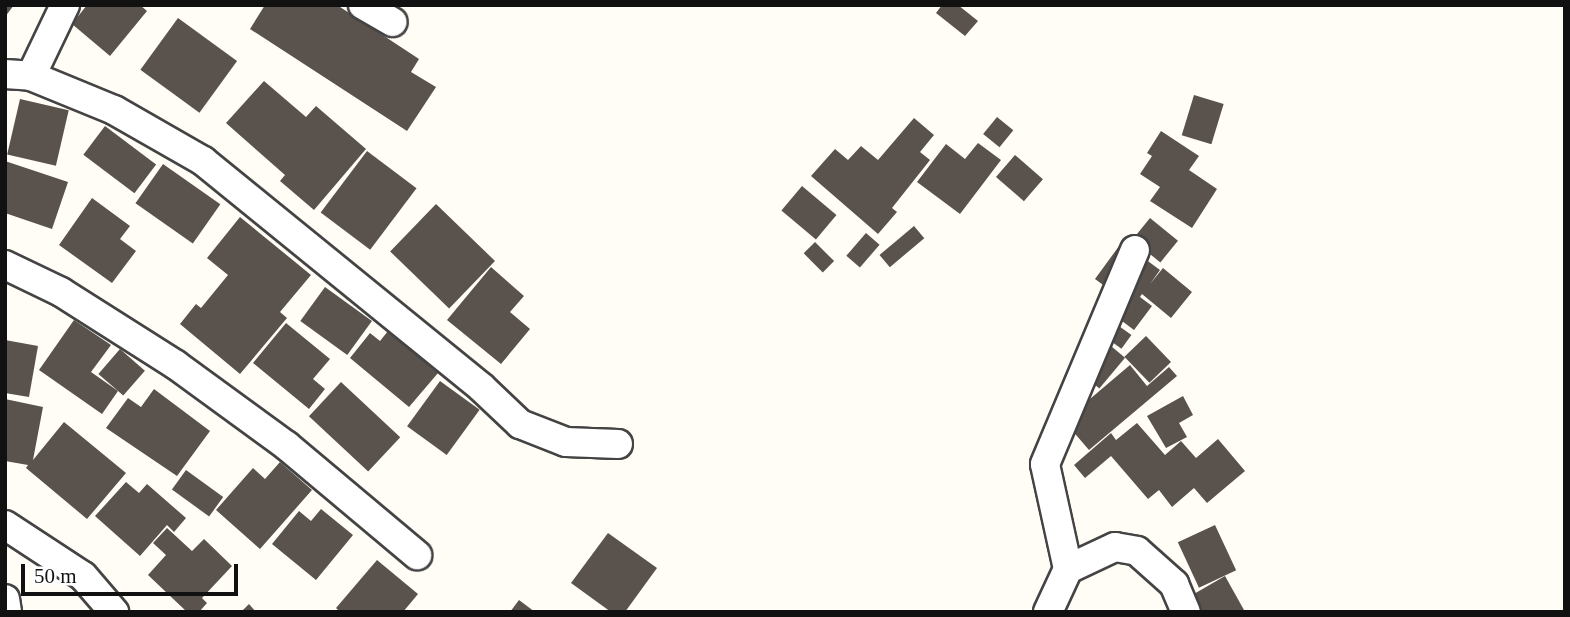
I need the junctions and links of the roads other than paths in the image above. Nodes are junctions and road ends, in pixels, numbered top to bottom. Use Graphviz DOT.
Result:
graph roads {
  1 [pos="65,5"];
  2 [pos="363,5"];
  3 [pos="392,22"];
  4 [pos="18,75"];
  5 [pos="1135,250"];
  6 [pos="5,265"];
  7 [pos="618,444"];
  8 [pos="5,525"];
  9 [pos="417,555"];
  10 [pos="1068,569"];
  11 [pos="5,599"];
  12 [pos="7,612"];
  13 [pos="114,612"];
  14 [pos="1048,612"];
  15 [pos="1186,612"];
  1 -- 4 [label="street"];
  2 -- 3 [label="street"];
  4 -- 7 [label="street"];
  5 -- 10 [label="street"];
  6 -- 9 [label="street"];
  8 -- 13 [label="street"];
  10 -- 14 [label="street"];
  10 -- 15 [label="street"];
  11 -- 12 [label="street"];
}
